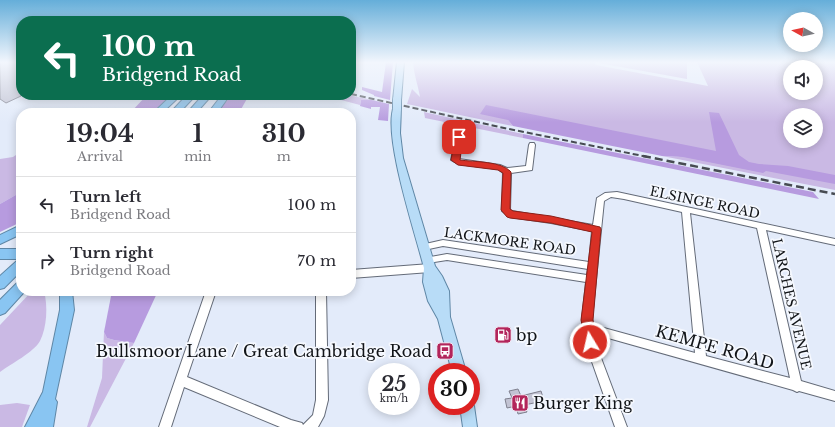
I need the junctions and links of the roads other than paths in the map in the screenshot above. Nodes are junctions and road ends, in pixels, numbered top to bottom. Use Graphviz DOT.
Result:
graph roads {
  1 [pos="399,82"];
  2 [pos="171,100"];
  3 [pos="187,100"];
  4 [pos="203,100"];
  5 [pos="222,100"];
  6 [pos="163,108"];
  7 [pos="179,108"];
  8 [pos="196,108"];
  9 [pos="216,108"];
  10 [pos="459,137"];
  11 [pos="532,145"];
  12 [pos="506,171"];
  13 [pos="686,211"];
  14 [pos="761,226"];
  15 [pos="597,229"];
  16 [pos="16,232"];
  17 [pos="0,240"];
  18 [pos="835,242"];
  19 [pos="424,247"];
  20 [pos="4,253"];
  21 [pos="16,254"];
  22 [pos="429,264"];
  23 [pos="592,266"];
  24 [pos="16,268"];
  25 [pos="356,273"];
  26 [pos="591,279"];
  27 [pos="0,284"];
  28 [pos="16,292"];
  29 [pos="66,296"];
  30 [pos="73,296"];
  31 [pos="210,296"];
  32 [pos="321,296"];
  33 [pos="0,309"];
  34 [pos="67,310"];
  35 [pos="587,328"];
  36 [pos="701,359"];
  37 [pos="457,363"];
  38 [pos="182,380"];
  39 [pos="797,387"];
  40 [pos="50,394"];
  41 [pos="835,396"];
  42 [pos="468,415"];
  43 [pos="33,427"];
  44 [pos="46,427"];
  45 [pos="165,427"];
  46 [pos="298,427"];
  47 [pos="308,427"];
  48 [pos="470,427"];
  49 [pos="622,427"];
  1 -- 19 [label="main road"];
  2 -- 6 [label="highway"];
  3 -- 7 [label="highway"];
  4 -- 8 [label="highway"];
  5 -- 9 [label="highway"];
  10 -- 12 [label="street"];
  11 -- 12 [label="street"];
  12 -- 15 [label="street"];
  13 -- 14 [label="street, ELSINGE ROAD"];
  13 -- 15 [label="street, ELSINGE ROAD"];
  13 -- 36 [label="street"];
  14 -- 18 [label="street, ELSINGE ROAD"];
  14 -- 39 [label="street, LARCHES AVENUE"];
  15 -- 23 [label="street"];
  16 -- 17 [label="highway"];
  19 -- 22 [label="main road"];
  19 -- 23 [label="street, LACKMORE ROAD"];
  20 -- 21 [label="highway"];
  22 -- 25 [label="street, LACKMORE ROAD"];
  22 -- 26 [label="street, LACKMORE ROAD"];
  22 -- 37 [label="main road"];
  23 -- 26 [label="street"];
  24 -- 27 [label="highway"];
  26 -- 35 [label="street"];
  28 -- 33 [label="highway"];
  29 -- 34 [label="highway"];
  30 -- 34 [label="highway"];
  31 -- 38 [label="street"];
  32 -- 47 [label="street"];
  34 -- 40 [label="highway"];
  35 -- 36 [label="street, KEMPE ROAD"];
  35 -- 49 [label="street"];
  36 -- 39 [label="street, KEMPE ROAD"];
  38 -- 45 [label="street"];
  38 -- 46 [label="street"];
  39 -- 41 [label="street, KEMPE ROAD"];
  40 -- 43 [label="highway"];
  40 -- 44 [label="highway"];
  42 -- 48 [label="main road"];
}
